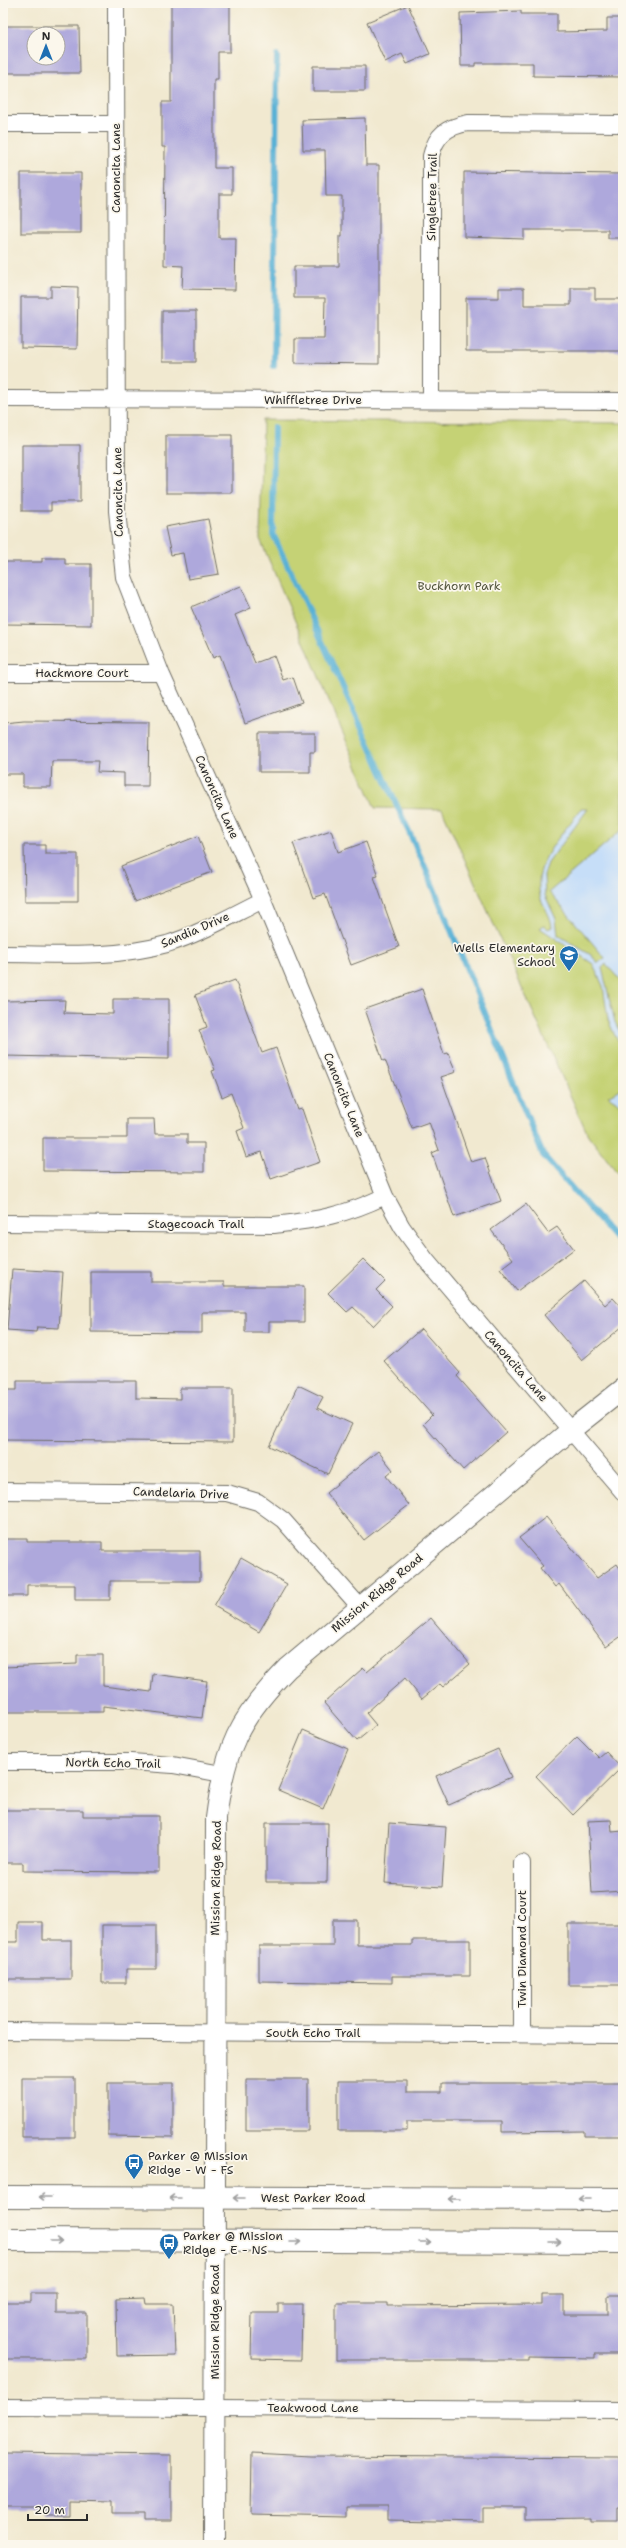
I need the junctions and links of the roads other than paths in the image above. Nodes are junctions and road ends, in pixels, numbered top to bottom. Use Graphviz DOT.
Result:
graph roads {
  1 [pos="116,3"];
  2 [pos="3,124"];
  3 [pos="116,124"];
  4 [pos="623,124"];
  5 [pos="3,399"];
  6 [pos="117,400"];
  7 [pos="431,400"];
  8 [pos="623,401"];
  9 [pos="3,673"];
  10 [pos="161,673"];
  11 [pos="263,900"];
  12 [pos="3,954"];
  13 [pos="385,1196"];
  14 [pos="3,1223"];
  15 [pos="623,1389"];
  16 [pos="571,1430"];
  17 [pos="3,1490"];
  18 [pos="623,1492"];
  19 [pos="360,1607"];
  20 [pos="3,1762"];
  21 [pos="222,1774"];
  22 [pos="522,1863"];
  23 [pos="3,2031"];
  24 [pos="215,2033"];
  25 [pos="522,2034"];
  26 [pos="623,2035"];
  27 [pos="3,2197"];
  28 [pos="214,2198"];
  29 [pos="623,2200"];
  30 [pos="3,2240"];
  31 [pos="214,2242"];
  32 [pos="623,2242"];
  33 [pos="3,2407"];
  34 [pos="215,2408"];
  35 [pos="623,2410"];
  36 [pos="214,2545"];
  1 -- 3 [label="street, Canoncita Lane"];
  2 -- 3 [label="street"];
  3 -- 6 [label="street, Canoncita Lane"];
  4 -- 7 [label="street, Singletree Trail"];
  5 -- 6 [label="street, Whiffletree Drive"];
  6 -- 7 [label="street, Whiffletree Drive"];
  6 -- 10 [label="street, Canoncita Lane"];
  7 -- 8 [label="street, Whiffletree Drive"];
  9 -- 10 [label="street, Hackmore Court"];
  10 -- 11 [label="street, Canoncita Lane"];
  11 -- 12 [label="street, Sandia Drive"];
  11 -- 13 [label="street, Canoncita Lane"];
  13 -- 14 [label="street, Stagecoach Trail"];
  13 -- 16 [label="street, Canoncita Lane"];
  15 -- 16 [label="street, Mission Ridge Road"];
  16 -- 18 [label="street, Canoncita Lane"];
  16 -- 19 [label="street, Mission Ridge Road"];
  17 -- 19 [label="street, Candelaria Drive"];
  19 -- 21 [label="street, Mission Ridge Road"];
  20 -- 21 [label="street, North Echo Trail"];
  21 -- 24 [label="street, Mission Ridge Road"];
  22 -- 25 [label="street, Twin Diamond Court"];
  23 -- 24 [label="street, South Echo Trail"];
  24 -- 25 [label="street, South Echo Trail"];
  24 -- 28 [label="street, Mission Ridge Road"];
  25 -- 26 [label="street, South Echo Trail"];
  28 -- 27 [label="main road, West Parker Road, one-way"];
  29 -- 28 [label="main road, West Parker Road, one-way"];
  28 -- 31 [label="street, Mission Ridge Road"];
  30 -- 31 [label="main road, one-way"];
  31 -- 32 [label="main road, one-way"];
  31 -- 34 [label="street, Mission Ridge Road"];
  33 -- 34 [label="street, Teakwood Lane"];
  34 -- 35 [label="street, Teakwood Lane"];
  34 -- 36 [label="street, Mission Ridge Road"];
}
